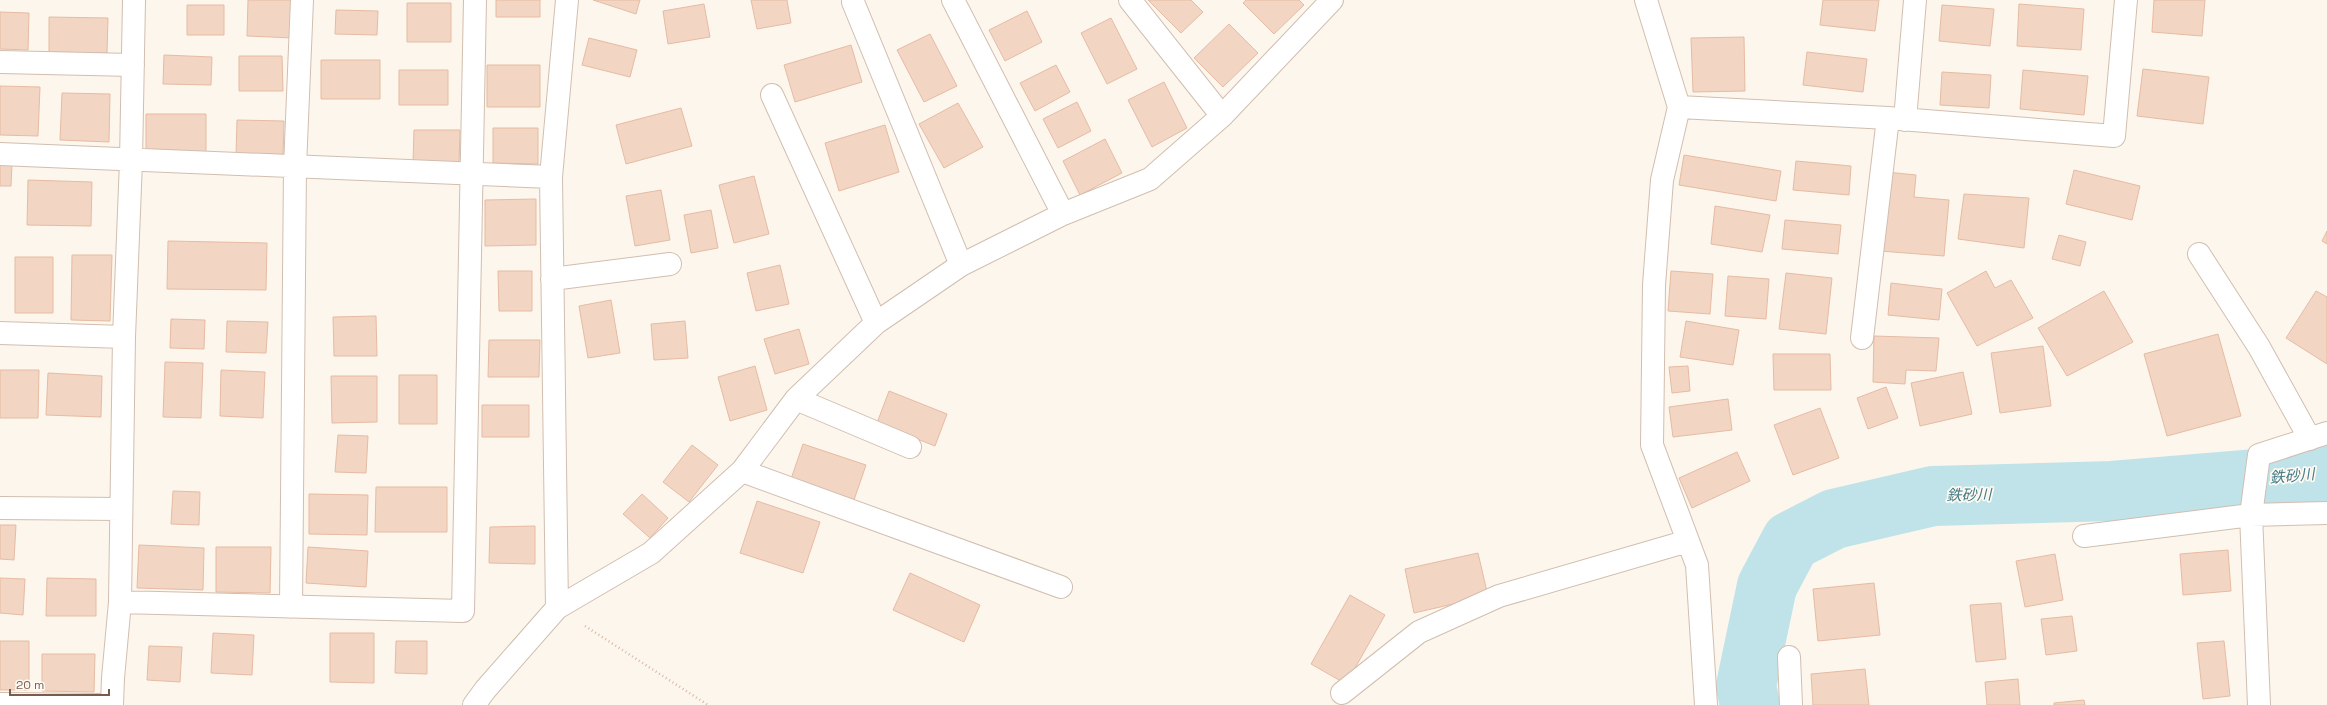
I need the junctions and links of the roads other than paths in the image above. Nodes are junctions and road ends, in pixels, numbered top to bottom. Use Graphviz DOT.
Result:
graph roads {
  1 [pos="134,0"];
  2 [pos="302,0"];
  3 [pos="475,0"];
  4 [pos="567,0"];
  5 [pos="953,0"];
  6 [pos="1130,0"];
  7 [pos="1332,0"];
  8 [pos="1646,0"];
  9 [pos="1915,0"];
  10 [pos="2126,0"];
  11 [pos="853,2"];
  12 [pos="0,62"];
  13 [pos="133,65"];
  14 [pos="772,95"];
  15 [pos="1679,107"];
  16 [pos="1222,116"];
  17 [pos="1897,119"];
  18 [pos="0,154"];
  19 [pos="131,161"];
  20 [pos="295,167"];
  21 [pos="471,173"];
  22 [pos="551,177"];
  23 [pos="1063,214"];
  24 [pos="2199,254"];
  25 [pos="670,264"];
  26 [pos="961,265"];
  27 [pos="552,279"];
  28 [pos="876,323"];
  29 [pos="0,333"];
  30 [pos="124,337"];
  31 [pos="1862,338"];
  32 [pos="796,399"];
  33 [pos="2318,436"];
  34 [pos="910,447"];
  35 [pos="742,471"];
  36 [pos="0,508"];
  37 [pos="121,509"];
  38 [pos="2327,513"];
  39 [pos="2251,515"];
  40 [pos="2084,536"];
  41 [pos="1688,541"];
  42 [pos="1061,587"];
  43 [pos="120,602"];
  44 [pos="290,607"];
  45 [pos="557,608"];
  46 [pos="1789,657"];
  47 [pos="1342,693"];
  48 [pos="0,704"];
  49 [pos="102,705"];
  50 [pos="112,705"];
  51 [pos="474,705"];
  52 [pos="1706,705"];
  53 [pos="1790,705"];
  54 [pos="2258,705"];
  1 -- 13 [label="street"];
  2 -- 20 [label="street"];
  3 -- 21 [label="street"];
  4 -- 22 [label="street"];
  5 -- 23 [label="street"];
  6 -- 16 [label="street"];
  7 -- 16 [label="street"];
  8 -- 15 [label="street"];
  9 -- 17 [label="street"];
  10 -- 17 [label="street"];
  11 -- 26 [label="street"];
  12 -- 13 [label="street"];
  13 -- 19 [label="street"];
  14 -- 28 [label="street"];
  15 -- 17 [label="street"];
  15 -- 41 [label="street"];
  16 -- 23 [label="street"];
  17 -- 31 [label="street"];
  18 -- 19 [label="street"];
  19 -- 20 [label="street"];
  19 -- 30 [label="street"];
  20 -- 21 [label="street"];
  20 -- 44 [label="street"];
  21 -- 22 [label="street"];
  21 -- 44 [label="street"];
  22 -- 27 [label="street"];
  23 -- 26 [label="street"];
  24 -- 33 [label="street"];
  25 -- 27 [label="street"];
  26 -- 28 [label="street"];
  27 -- 45 [label="street"];
  28 -- 32 [label="street"];
  29 -- 30 [label="street"];
  30 -- 37 [label="street"];
  32 -- 34 [label="street"];
  32 -- 35 [label="street"];
  33 -- 39 [label="street"];
  35 -- 42 [label="street"];
  35 -- 45 [label="street"];
  36 -- 37 [label="street"];
  37 -- 43 [label="street"];
  38 -- 39 [label="street"];
  39 -- 40 [label="street"];
  39 -- 54 [label="street"];
  41 -- 47 [label="street"];
  41 -- 52 [label="street"];
  43 -- 44 [label="street"];
  43 -- 50 [label="street"];
  45 -- 51 [label="street"];
  46 -- 53 [label="street"];
  48 -- 49 [label="street"];
}
